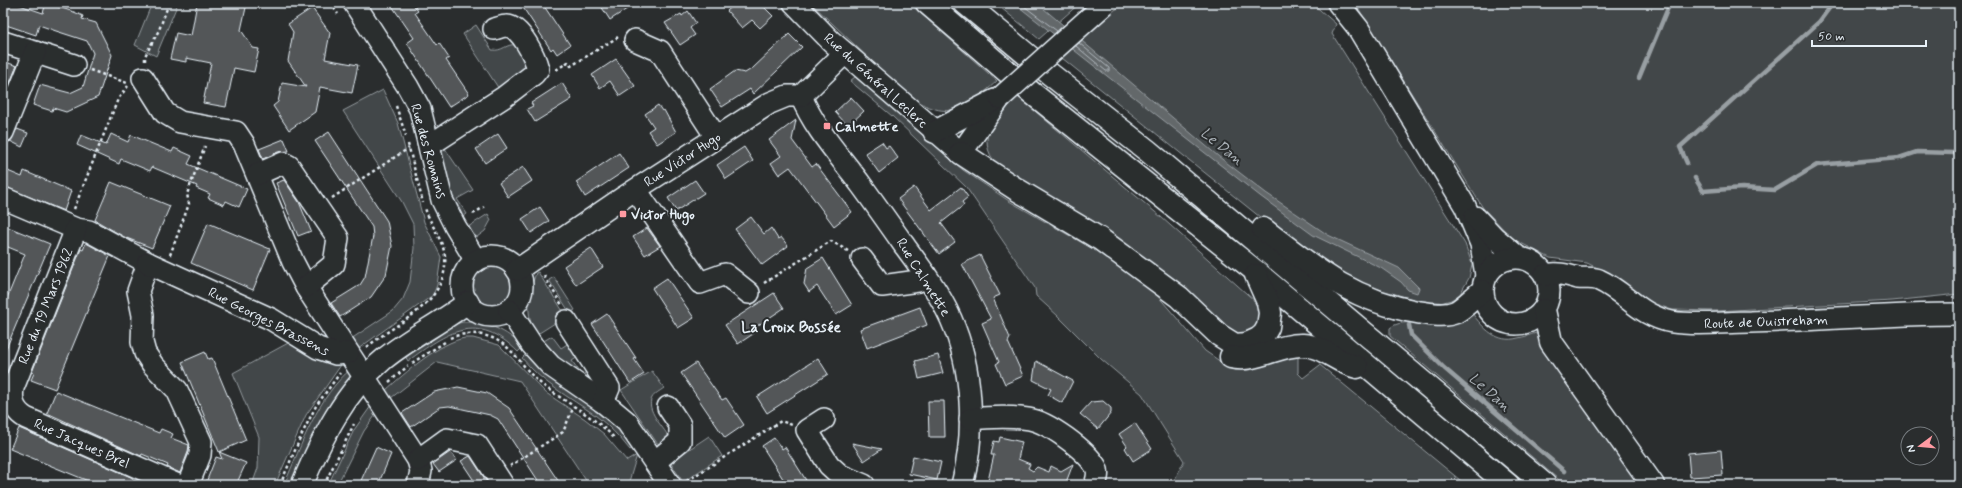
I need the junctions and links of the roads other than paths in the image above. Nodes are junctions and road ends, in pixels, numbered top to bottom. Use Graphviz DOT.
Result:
graph roads {
  1 [pos="354,3"];
  2 [pos="794,3"];
  3 [pos="926,3"];
  4 [pos="966,3"];
  5 [pos="1105,3"];
  6 [pos="1338,3"];
  7 [pos="494,28"];
  8 [pos="635,40"];
  9 [pos="3,42"];
  10 [pos="35,52"];
  11 [pos="845,53"];
  12 [pos="74,65"];
  13 [pos="143,78"];
  14 [pos="801,96"];
  15 [pos="1000,98"];
  16 [pos="5,123"];
  17 [pos="934,132"];
  18 [pos="716,137"];
  19 [pos="430,145"];
  20 [pos="1148,151"];
  21 [pos="961,153"];
  22 [pos="258,174"];
  23 [pos="636,190"];
  24 [pos="3,198"];
  25 [pos="1465,206"];
  26 [pos="71,227"];
  27 [pos="1518,257"];
  28 [pos="862,259"];
  29 [pos="476,261"];
  30 [pos="148,263"];
  31 [pos="517,270"];
  32 [pos="1254,270"];
  33 [pos="925,274"];
  34 [pos="1545,275"];
  35 [pos="1584,279"];
  36 [pos="1156,281"];
  37 [pos="1484,283"];
  38 [pos="306,287"];
  39 [pos="749,293"];
  40 [pos="468,302"];
  41 [pos="1546,303"];
  42 [pos="509,310"];
  43 [pos="1959,314"];
  44 [pos="566,321"];
  45 [pos="356,351"];
  46 [pos="1374,372"];
  47 [pos="365,379"];
  48 [pos="603,402"];
  49 [pos="668,407"];
  50 [pos="8,408"];
  51 [pos="970,419"];
  52 [pos="815,424"];
  53 [pos="418,460"];
  54 [pos="655,462"];
  55 [pos="499,480"];
  56 [pos="1096,482"];
  57 [pos="178,485"];
  58 [pos="188,485"];
  59 [pos="302,485"];
  60 [pos="418,485"];
  61 [pos="670,485"];
  62 [pos="864,485"];
  63 [pos="962,485"];
  64 [pos="1508,485"];
  65 [pos="1545,485"];
  66 [pos="1653,485"];
  1 -- 19 [label="street, Rue des Romains"];
  2 -- 11 [label="street, Rue du Général Leclerc"];
  3 -- 32 [label="highway"];
  4 -- 20 [label="highway"];
  5 -- 15 [label="street, bridge"];
  6 -- 25 [label="street"];
  7 -- 19 [label="street"];
  8 -- 18 [label="street"];
  9 -- 10 [label="street"];
  10 -- 12 [label="street"];
  10 -- 16 [label="street"];
  11 -- 14 [label="street"];
  11 -- 17 [label="street, Rue du Général Leclerc"];
  13 -- 22 [label="street"];
  14 -- 18 [label="street, Rue Victor Hugo"];
  14 -- 33 [label="street, Rue Calmette"];
  15 -- 17 [label="street"];
  15 -- 21 [label="street"];
  17 -- 21 [label="street, Rue du Général Leclerc"];
  18 -- 23 [label="street, Rue Victor Hugo"];
  19 -- 29 [label="street, Rue des Romains"];
  20 -- 37 [label="highway"];
  20 -- 65 [label="highway"];
  21 -- 36 [label="highway"];
  22 -- 38 [label="street"];
  22 -- 38 [label="street"];
  23 -- 31 [label="street, Rue Victor Hugo"];
  23 -- 39 [label="street"];
  24 -- 26 [label="street, Rue Georges Brassens"];
  25 -- 27 [label="street"];
  25 -- 37 [label="street"];
  26 -- 30 [label="street, Rue Georges Brassens"];
  26 -- 50 [label="street, Rue du 19 Mars 1962"];
  27 -- 34 [label="street"];
  27 -- 37 [label="street"];
  28 -- 33 [label="street"];
  29 -- 31 [label="street"];
  29 -- 40 [label="street"];
  30 -- 45 [label="street, Rue Georges Brassens"];
  30 -- 58 [label="street"];
  31 -- 42 [label="street"];
  32 -- 36 [label="highway"];
  32 -- 46 [label="highway"];
  33 -- 51 [label="street, Rue Calmette"];
  34 -- 35 [label="street, Route de Ouistreham"];
  34 -- 41 [label="street"];
  35 -- 41 [label="street"];
  35 -- 43 [label="street, Route de Ouistreham"];
  36 -- 46 [label="highway"];
  37 -- 41 [label="street"];
  38 -- 45 [label="street"];
  40 -- 42 [label="street"];
  40 -- 47 [label="street"];
  41 -- 66 [label="highway"];
  42 -- 48 [label="street"];
  44 -- 48 [label="street"];
  45 -- 47 [label="street"];
  46 -- 64 [label="highway"];
  47 -- 53 [label="street"];
  47 -- 59 [label="street"];
  48 -- 54 [label="street"];
  49 -- 54 [label="street"];
  50 -- 57 [label="street, Rue Jacques Brel"];
  51 -- 56 [label="street"];
  51 -- 63 [label="street, Rue Calmette"];
  52 -- 62 [label="street"];
  53 -- 55 [label="street"];
  53 -- 60 [label="street"];
  54 -- 61 [label="street"];
}
